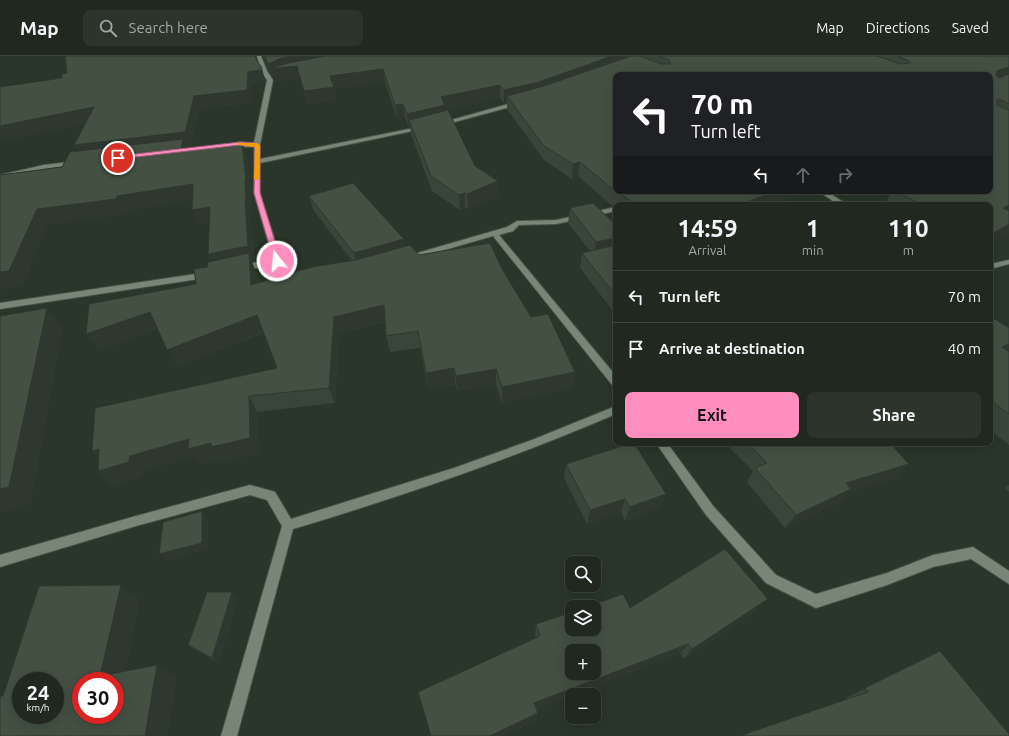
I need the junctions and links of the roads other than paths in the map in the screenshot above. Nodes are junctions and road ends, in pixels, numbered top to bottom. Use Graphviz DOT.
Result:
graph roads {
  1 [pos="260,56"];
  2 [pos="526,101"];
  3 [pos="225,145"];
  4 [pos="257,145"];
  5 [pos="82,162"];
  6 [pos="257,162"];
  7 [pos="0,177"];
  8 [pos="826,194"];
  9 [pos="839,202"];
  10 [pos="613,210"];
  11 [pos="494,233"];
  12 [pos="405,259"];
  13 [pos="277,261"];
  14 [pos="1009,262"];
  15 [pos="993,266"];
  16 [pos="234,270"];
  17 [pos="220,273"];
  18 [pos="312,280"];
  19 [pos="0,306"];
  20 [pos="613,379"];
  21 [pos="613,411"];
  22 [pos="662,446"];
  23 [pos="288,525"];
  24 [pos="0,561"];
  25 [pos="1009,578"];
  26 [pos="229,736"];
  1 -- 4 [label="street"];
  2 -- 6 [label="street"];
  3 -- 4 [label="street"];
  4 -- 6 [label="street"];
  5 -- 7 [label="street"];
  6 -- 13 [label="street"];
  8 -- 9 [label="street"];
  10 -- 11 [label="street"];
  11 -- 12 [label="street"];
  11 -- 20 [label="street"];
  13 -- 16 [label="street"];
  13 -- 18 [label="street"];
  14 -- 15 [label="street"];
  17 -- 19 [label="street"];
  21 -- 23 [label="street"];
  22 -- 25 [label="street"];
  23 -- 24 [label="street"];
  23 -- 26 [label="street"];
}
